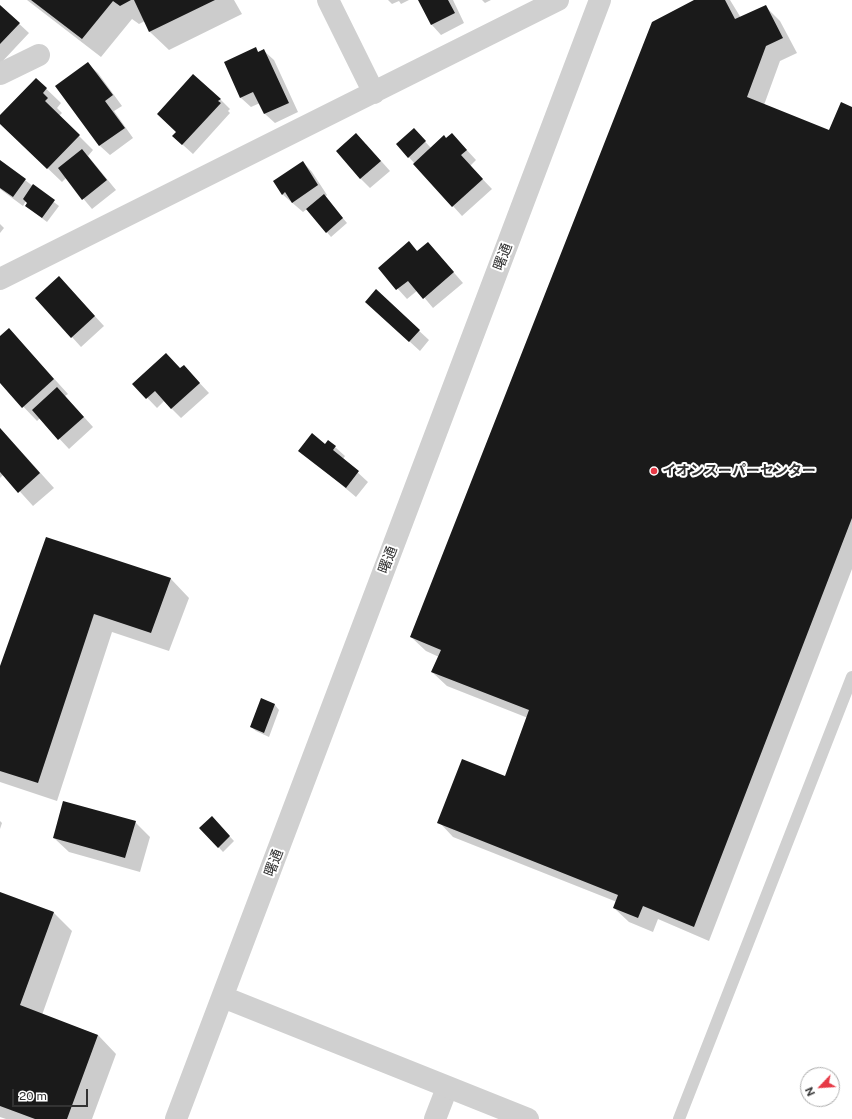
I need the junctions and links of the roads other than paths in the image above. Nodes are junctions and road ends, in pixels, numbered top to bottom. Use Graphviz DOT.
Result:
graph roads {
  1 [pos="328,0"];
  2 [pos="558,0"];
  3 [pos="600,0"];
  4 [pos="39,55"];
  5 [pos="0,74"];
  6 [pos="374,93"];
  7 [pos="0,279"];
  8 [pos="852,677"];
  9 [pos="223,997"];
  10 [pos="447,1088"];
  11 [pos="176,1119"];
  12 [pos="435,1119"];
  13 [pos="528,1119"];
  14 [pos="679,1119"];
  1 -- 6 [label="street"];
  2 -- 6 [label="street"];
  3 -- 9 [label="street, 曙通"];
  4 -- 5 [label="street"];
  6 -- 7 [label="street"];
  8 -- 14 [label="lane"];
  9 -- 10 [label="street"];
  9 -- 11 [label="street, 曙通"];
  10 -- 12 [label="street"];
  10 -- 13 [label="street"];
}
